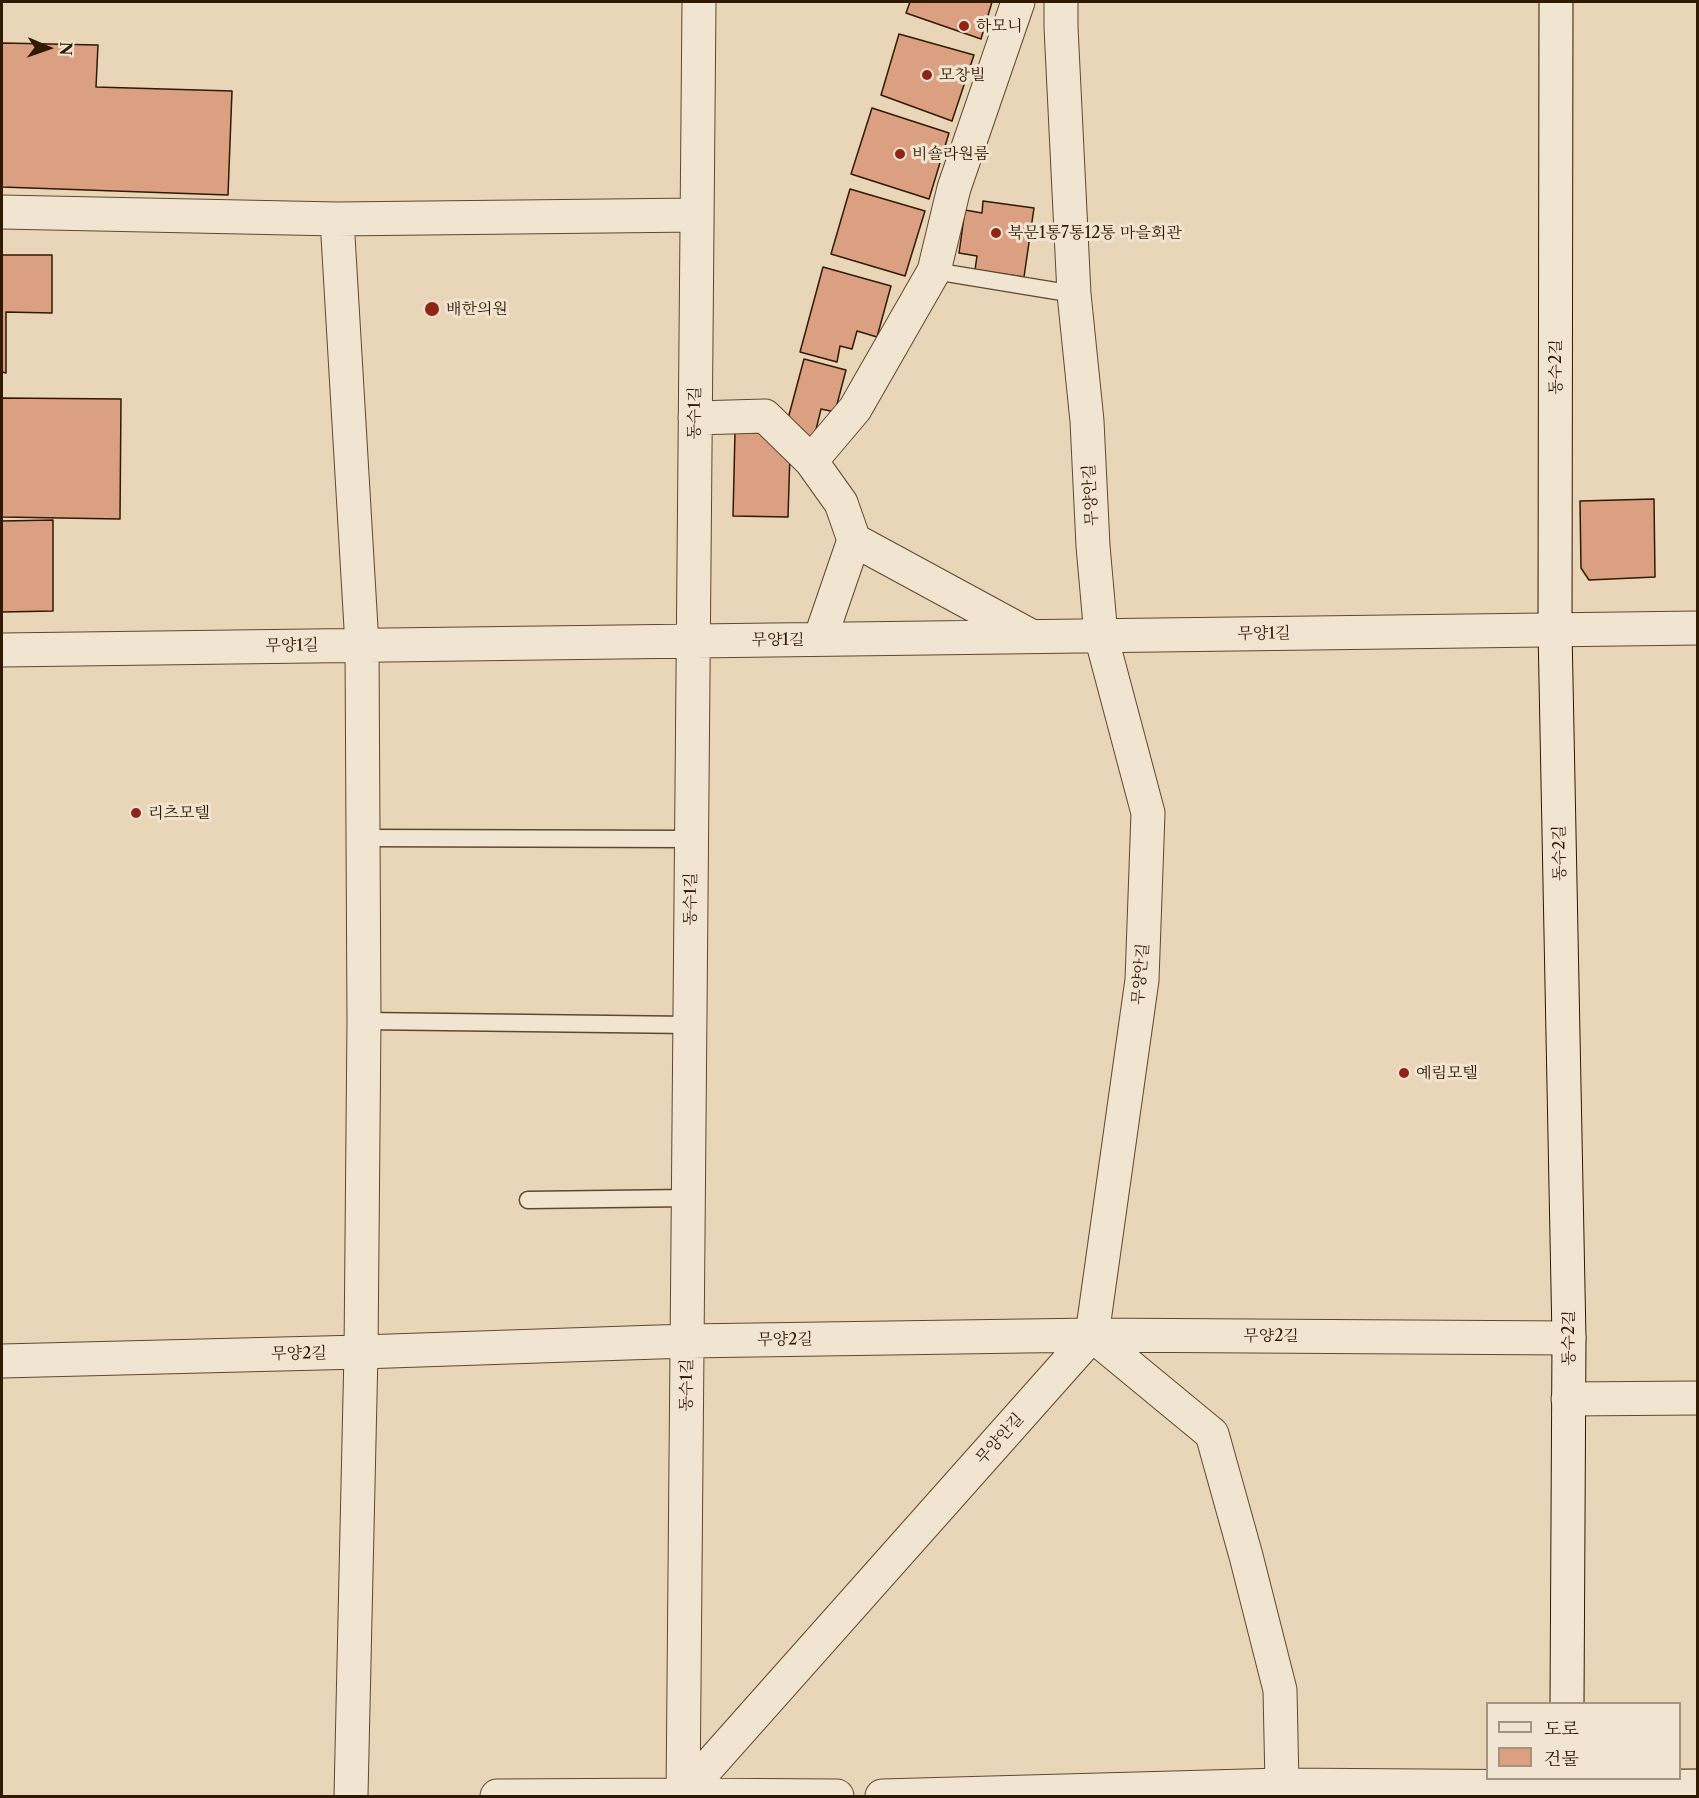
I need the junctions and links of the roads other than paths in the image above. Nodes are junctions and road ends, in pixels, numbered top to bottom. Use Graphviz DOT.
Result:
graph roads {
  1 [pos="699,2"];
  2 [pos="1018,2"];
  3 [pos="1061,2"];
  4 [pos="1556,2"];
  5 [pos="2,212"];
  6 [pos="697,215"];
  7 [pos="337,219"];
  8 [pos="934,271"];
  9 [pos="1074,294"];
  10 [pos="695,418"];
  11 [pos="811,461"];
  12 [pos="854,540"];
  13 [pos="1698,628"];
  14 [pos="1555,630"];
  15 [pos="1031,636"];
  16 [pos="1101,636"];
  17 [pos="820,639"];
  18 [pos="693,640"];
  19 [pos="362,645"];
  20 [pos="2,650"];
  21 [pos="363,838"];
  22 [pos="692,839"];
  23 [pos="364,1021"];
  24 [pos="690,1025"];
  25 [pos="688,1198"];
  26 [pos="528,1200"];
  27 [pos="1092,1335"];
  28 [pos="1569,1338"];
  29 [pos="687,1341"];
  30 [pos="361,1352"];
  31 [pos="2,1361"];
  32 [pos="1698,1398"];
  33 [pos="1568,1399"];
  34 [pos="1567,1702"];
  35 [pos="1281,1785"];
  36 [pos="1698,1786"];
  37 [pos="1566,1787"];
  38 [pos="1339,1792"];
  39 [pos="683,1796"];
  40 [pos="351,1797"];
  41 [pos="497,1797"];
  42 [pos="837,1797"];
  43 [pos="882,1797"];
  1 -- 6 [label="street, 동수1길"];
  2 -- 8 [label="street"];
  3 -- 9 [label="street, 무양안길"];
  4 -- 14 [label="street, 동수2길"];
  5 -- 7 [label="street"];
  6 -- 7 [label="street"];
  6 -- 10 [label="street, 동수1길"];
  7 -- 19 [label="street"];
  8 -- 9 [label="lane"];
  8 -- 11 [label="street"];
  9 -- 16 [label="street, 무양안길"];
  10 -- 11 [label="street"];
  10 -- 18 [label="street, 동수1길"];
  11 -- 12 [label="street"];
  12 -- 15 [label="street"];
  12 -- 17 [label="street"];
  13 -- 14 [label="street, 무양1길"];
  14 -- 16 [label="street, 무양1길"];
  14 -- 28 [label="street, 동수2길"];
  15 -- 16 [label="street, 무양1길"];
  15 -- 17 [label="street, 무양1길"];
  16 -- 27 [label="street, 무양안길"];
  17 -- 18 [label="street, 무양1길"];
  18 -- 19 [label="street, 무양1길"];
  18 -- 22 [label="street, 동수1길"];
  19 -- 20 [label="street, 무양1길"];
  19 -- 21 [label="street"];
  21 -- 22 [label="lane"];
  21 -- 23 [label="street"];
  22 -- 24 [label="street, 동수1길"];
  23 -- 24 [label="lane"];
  23 -- 30 [label="street"];
  24 -- 25 [label="street, 동수1길"];
  25 -- 26 [label="lane"];
  25 -- 29 [label="street, 동수1길"];
  27 -- 28 [label="street, 무양2길"];
  27 -- 29 [label="street, 무양2길"];
  27 -- 35 [label="street"];
  27 -- 39 [label="street, 무양안길"];
  28 -- 33 [label="street, 동수2길"];
  29 -- 30 [label="street, 무양2길"];
  29 -- 39 [label="street, 동수1길"];
  30 -- 31 [label="street, 무양2길"];
  30 -- 40 [label="street"];
  32 -- 33 [label="street"];
  33 -- 34 [label="street, 동수2길"];
  35 -- 38 [label="street"];
  35 -- 43 [label="street"];
  36 -- 37 [label="street"];
  37 -- 38 [label="street"];
  39 -- 41 [label="street"];
  39 -- 42 [label="street"];
}
